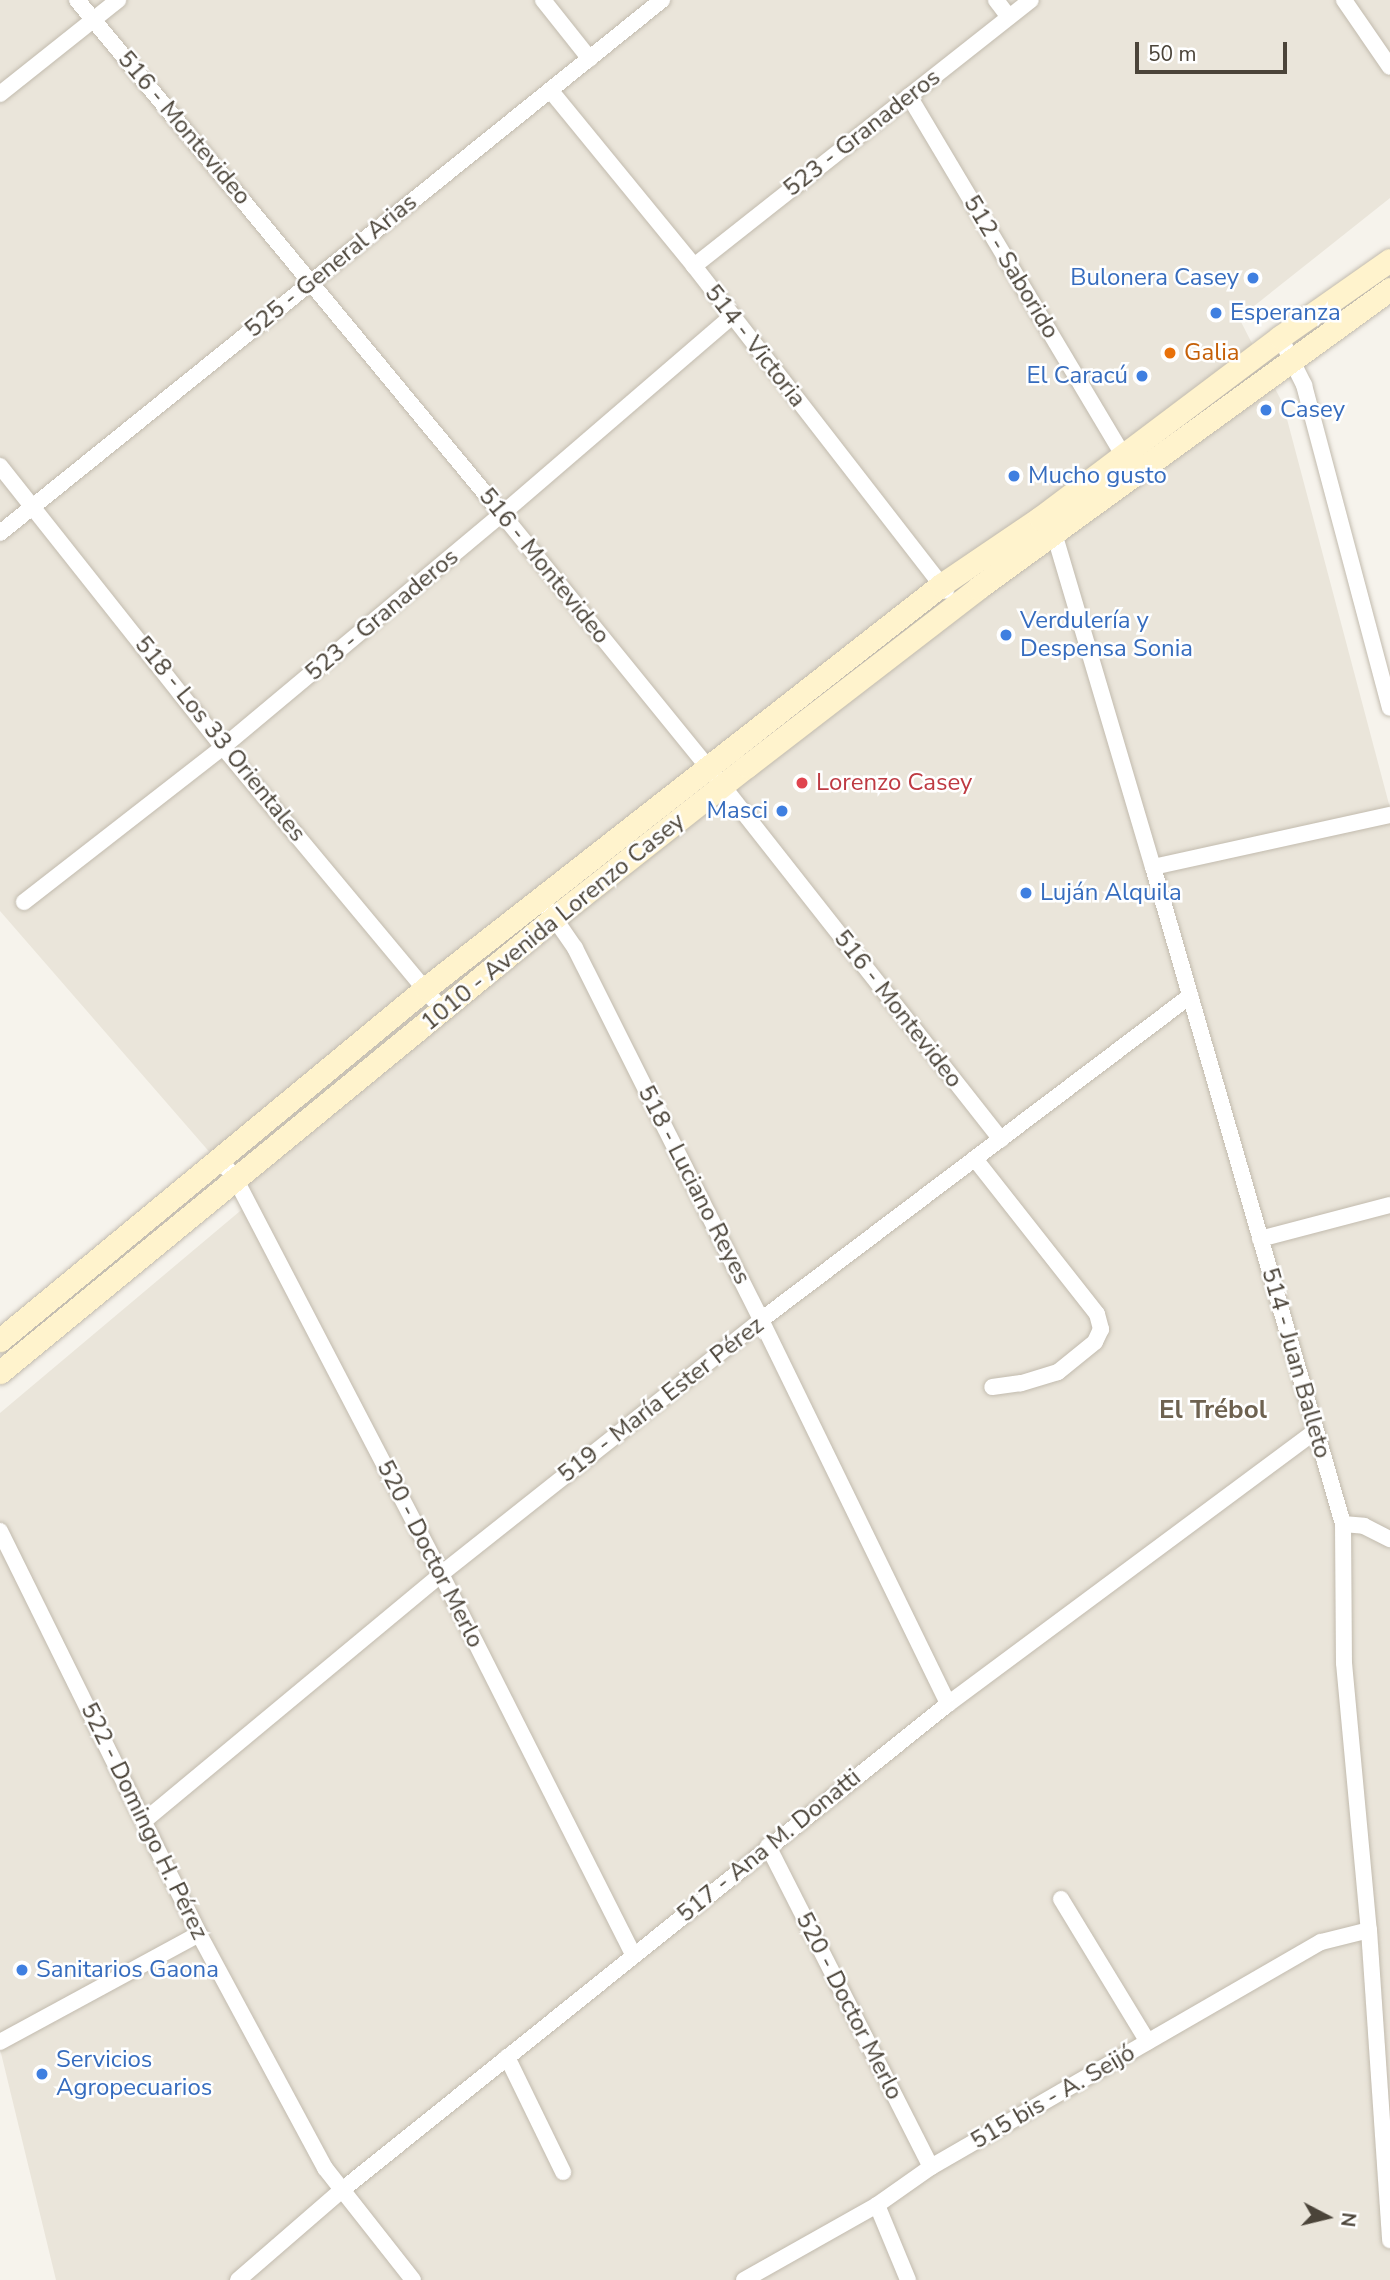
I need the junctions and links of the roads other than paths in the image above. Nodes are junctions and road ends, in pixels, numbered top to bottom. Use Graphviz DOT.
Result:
graph roads {
  1 [pos="77,0"];
  2 [pos="118,0"];
  3 [pos="543,0"];
  4 [pos="662,0"];
  5 [pos="996,0"];
  6 [pos="1031,0"];
  7 [pos="1344,0"];
  8 [pos="1009,17"];
  9 [pos="93,20"];
  10 [pos="590,59"];
  11 [pos="1390,67"];
  12 [pos="551,91"];
  13 [pos="0,94"];
  14 [pos="909,96"];
  15 [pos="1390,260"];
  16 [pos="694,266"];
  17 [pos="312,280"];
  18 [pos="1390,289"];
  19 [pos="731,317"];
  20 [pos="1280,337"];
  21 [pos="1292,357"];
  22 [pos="1129,465"];
  23 [pos="0,466"];
  24 [pos="33,506"];
  25 [pos="502,514"];
  26 [pos="1047,525"];
  27 [pos="0,533"];
  28 [pos="941,585"];
  29 [pos="956,605"];
  30 [pos="1390,708"];
  31 [pos="223,747"];
  32 [pos="715,777"];
  33 [pos="1390,815"];
  34 [pos="1153,867"];
  35 [pos="540,900"];
  36 [pos="24,902"];
  37 [pos="555,917"];
  38 [pos="426,989"];
  39 [pos="1190,996"];
  40 [pos="442,1010"];
  41 [pos="1001,1139"];
  42 [pos="219,1158"];
  43 [pos="975,1159"];
  44 [pos="236,1181"];
  45 [pos="1390,1205"];
  46 [pos="1260,1239"];
  47 [pos="761,1320"];
  48 [pos="0,1340"];
  49 [pos="0,1372"];
  50 [pos="992,1387"];
  51 [pos="1315,1431"];
  52 [pos="1343,1524"];
  53 [pos="0,1531"];
  54 [pos="1390,1539"];
  55 [pos="441,1574"];
  56 [pos="948,1704"];
  57 [pos="144,1821"];
  58 [pos="768,1846"];
  59 [pos="1061,1899"];
  60 [pos="1369,1930"];
  61 [pos="199,1934"];
  62 [pos="633,1954"];
  63 [pos="1382,2016"];
  64 [pos="0,2042"];
  65 [pos="1148,2042"];
  66 [pos="507,2057"];
  67 [pos="931,2167"];
  68 [pos="563,2172"];
  69 [pos="342,2190"];
  70 [pos="877,2205"];
  71 [pos="1390,2240"];
  72 [pos="238,2280"];
  73 [pos="413,2280"];
  74 [pos="744,2280"];
  75 [pos="908,2280"];
  1 -- 9 [label="street, 516 - Montevideo"];
  2 -- 9 [label="street"];
  3 -- 10 [label="street"];
  4 -- 10 [label="street, 525 - General Arias"];
  5 -- 8 [label="street"];
  6 -- 8 [label="street, 523 - Granaderos"];
  7 -- 11 [label="street"];
  8 -- 14 [label="street, 523 - Granaderos"];
  9 -- 13 [label="street"];
  9 -- 17 [label="street, 516 - Montevideo"];
  10 -- 12 [label="street, 525 - General Arias"];
  12 -- 16 [label="street, 514 - Victoria"];
  12 -- 17 [label="street, 525 - General Arias"];
  14 -- 16 [label="street, 523 - Granaderos"];
  14 -- 22 [label="street, 512 - Saborido"];
  15 -- 20 [label="main road, 1010 - Avenida Lorenzo Casey"];
  16 -- 19 [label="street, 514 - Victoria"];
  17 -- 24 [label="street, 525 - General Arias"];
  17 -- 25 [label="street, 516 - Montevideo"];
  18 -- 21 [label="main road, 1010 - Avenida Lorenzo Casey"];
  19 -- 25 [label="street, 523 - Granaderos"];
  19 -- 28 [label="street, 514 - Victoria"];
  20 -- 21 [label="street"];
  20 -- 22 [label="main road, 1010 - Avenida Lorenzo Casey"];
  21 -- 22 [label="main road, 1010 - Avenida Lorenzo Casey"];
  21 -- 30 [label="street"];
  22 -- 26 [label="main road, 1010 - Avenida Lorenzo Casey"];
  23 -- 24 [label="street, 518 - Los 33 Orientales"];
  24 -- 27 [label="street, 525 - General Arias"];
  24 -- 31 [label="street, 518 - Los 33 Orientales"];
  25 -- 31 [label="street, 523 - Granaderos"];
  25 -- 32 [label="street, 516 - Montevideo"];
  26 -- 28 [label="main road, 1010 - Avenida Lorenzo Casey"];
  26 -- 29 [label="main road, 1010 - Avenida Lorenzo Casey"];
  26 -- 34 [label="street, 514 - Juan Balleto"];
  28 -- 29 [label="street, 514 - Victoria"];
  28 -- 32 [label="main road, 1010 - Avenida Lorenzo Casey"];
  29 -- 32 [label="main road, 1010 - Avenida Lorenzo Casey"];
  31 -- 36 [label="street, 523 - Granaderos"];
  31 -- 38 [label="street, 518 - Los 33 Orientales"];
  32 -- 35 [label="main road, 1010 - Avenida Lorenzo Casey"];
  32 -- 37 [label="main road, 1010 - Avenida Lorenzo Casey"];
  32 -- 41 [label="street, 516 - Montevideo"];
  33 -- 34 [label="street"];
  34 -- 39 [label="street, 514 - Juan Balleto"];
  35 -- 37 [label="street, 518 - Luciano Reyes"];
  35 -- 38 [label="main road, 1010 - Avenida Lorenzo Casey"];
  37 -- 40 [label="main road, 1010 - Avenida Lorenzo Casey"];
  37 -- 47 [label="street, 518 - Luciano Reyes"];
  38 -- 40 [label="street, 518 - Los 33 Orientales"];
  38 -- 42 [label="main road, 1010 - Avenida Lorenzo Casey"];
  39 -- 41 [label="street, 519 - María Ester Pérez"];
  39 -- 46 [label="street, 514 - Juan Balleto"];
  40 -- 44 [label="main road, 1010 - Avenida Lorenzo Casey"];
  41 -- 43 [label="street, 519 - María Ester Pérez"];
  42 -- 44 [label="street, 520 - Doctor Merlo"];
  42 -- 48 [label="main road, 1010 - Avenida Lorenzo Casey"];
  43 -- 47 [label="street, 519 - María Ester Pérez"];
  43 -- 50 [label="street"];
  44 -- 49 [label="main road, 1010 - Avenida Lorenzo Casey"];
  44 -- 55 [label="street, 520 - Doctor Merlo"];
  45 -- 46 [label="street"];
  46 -- 51 [label="street, 514 - Juan Balleto"];
  47 -- 55 [label="street, 519 - María Ester Pérez"];
  47 -- 56 [label="street, 518 - Luciano Reyes"];
  51 -- 52 [label="street, 514 - Juan Balleto"];
  51 -- 56 [label="street, 517 - Ana M. Donatti"];
  52 -- 54 [label="street"];
  52 -- 60 [label="street, 514 - Juan Balleto"];
  53 -- 57 [label="street, 522 - Domingo H. Pérez"];
  55 -- 57 [label="street, 519 - María Ester Pérez"];
  55 -- 62 [label="street, 520 - Doctor Merlo"];
  56 -- 58 [label="street, 517 - Ana M. Donatti"];
  57 -- 61 [label="street, 522 - Domingo H. Pérez"];
  58 -- 62 [label="street, 517 - Ana M. Donatti"];
  58 -- 67 [label="street, 520 - Doctor Merlo"];
  59 -- 65 [label="street"];
  60 -- 63 [label="street, 514 - Juan Balleto"];
  60 -- 65 [label="street, 515 bis - A. Seijó"];
  61 -- 64 [label="street"];
  61 -- 69 [label="street, 522 - Domingo H. Pérez"];
  62 -- 66 [label="street, 517 - Ana M. Donatti"];
  63 -- 71 [label="street, 514 - Juan Balleto"];
  65 -- 67 [label="street, 515 bis - A. Seijó"];
  66 -- 68 [label="street"];
  66 -- 69 [label="street, 517 - Ana M. Donatti"];
  67 -- 70 [label="street, 515 bis - A. Seijó"];
  69 -- 72 [label="street, 517 - Ana M. Donatti"];
  69 -- 73 [label="street, 522 - Domingo H. Pérez"];
  70 -- 74 [label="street, 515 bis - A. Seijó"];
  70 -- 75 [label="street"];
}
